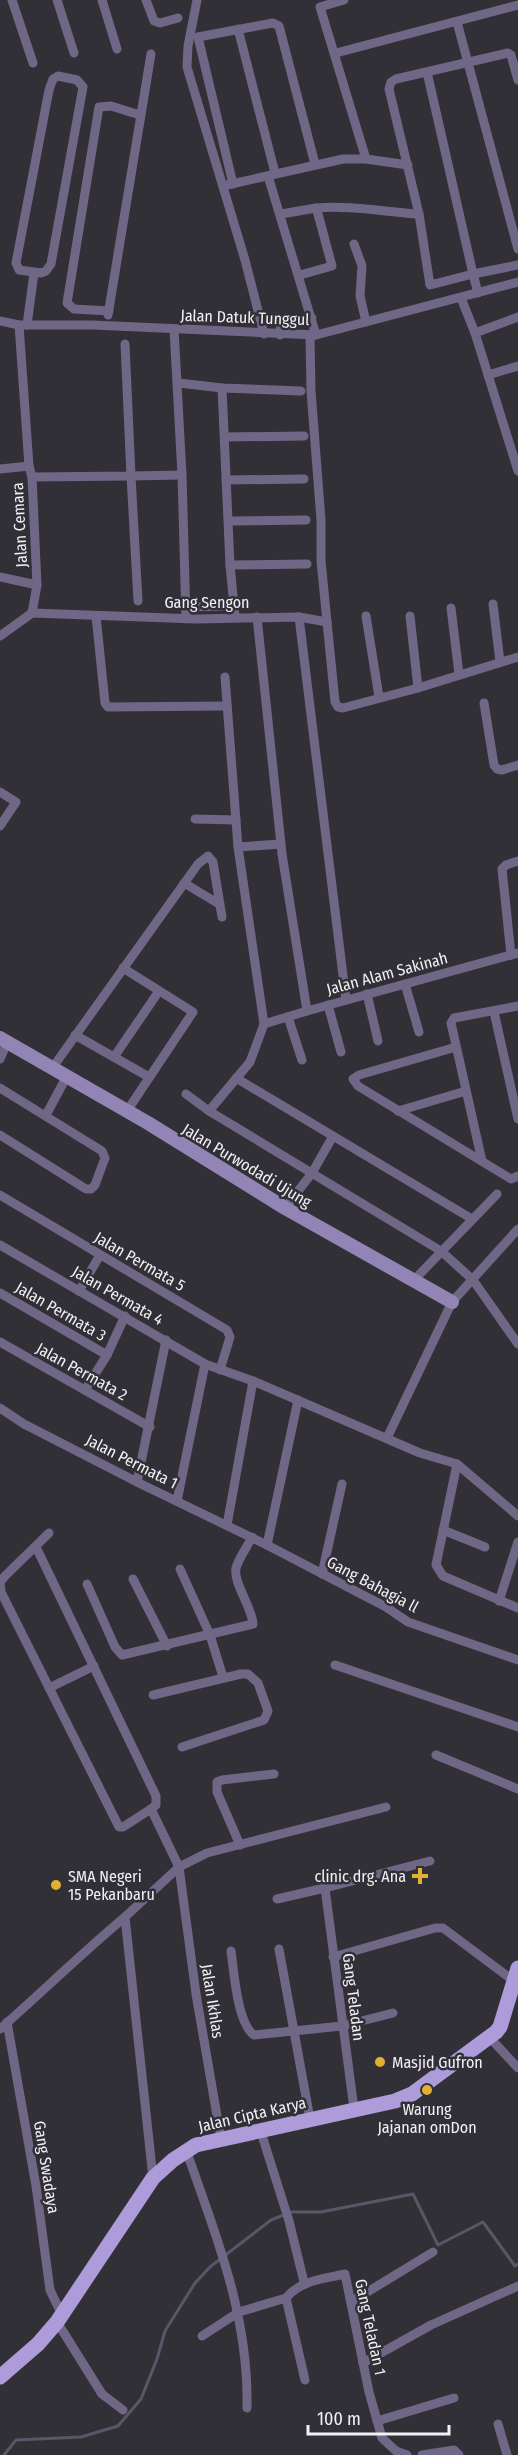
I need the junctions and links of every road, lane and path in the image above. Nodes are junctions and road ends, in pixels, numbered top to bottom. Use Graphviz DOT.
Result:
graph roads {
  1 [pos="12,0"];
  2 [pos="57,0"];
  3 [pos="102,0"];
  4 [pos="146,0"];
  5 [pos="197,0"];
  6 [pos="344,0"];
  7 [pos="319,3"];
  8 [pos="518,5"];
  9 [pos="178,18"];
  10 [pos="457,22"];
  11 [pos="238,29"];
  12 [pos="117,49"];
  13 [pos="74,53"];
  14 [pos="336,53"];
  15 [pos="151,54"];
  16 [pos="469,61"];
  17 [pos="33,63"];
  18 [pos="427,72"];
  19 [pos="518,80"];
  20 [pos="140,115"];
  21 [pos="366,159"];
  22 [pos="315,164"];
  23 [pos="408,165"];
  24 [pos="272,174"];
  25 [pos="233,184"];
  26 [pos="222,186"];
  27 [pos="316,208"];
  28 [pos="281,214"];
  29 [pos="419,214"];
  30 [pos="354,244"];
  31 [pos="518,249"];
  32 [pos="518,265"];
  33 [pos="34,273"];
  34 [pos="473,274"];
  35 [pos="300,275"];
  36 [pos="518,282"];
  37 [pos="478,293"];
  38 [pos="462,298"];
  39 [pos="109,311"];
  40 [pos="518,317"];
  41 [pos="312,318"];
  42 [pos="0,321"];
  43 [pos="366,322"];
  44 [pos="23,325"];
  45 [pos="105,326"];
  46 [pos="174,329"];
  47 [pos="475,333"];
  48 [pos="264,334"];
  49 [pos="280,334"];
  50 [pos="313,335"];
  51 [pos="125,344"];
  52 [pos="518,366"];
  53 [pos="488,375"];
  54 [pos="179,383"];
  55 [pos="222,388"];
  56 [pos="301,392"];
  57 [pos="304,436"];
  58 [pos="225,437"];
  59 [pos="29,466"];
  60 [pos="0,469"];
  61 [pos="518,471"];
  62 [pos="182,475"];
  63 [pos="130,476"];
  64 [pos="32,477"];
  65 [pos="304,479"];
  66 [pos="226,480"];
  67 [pos="306,520"];
  68 [pos="229,521"];
  69 [pos="307,564"];
  70 [pos="230,565"];
  71 [pos="0,577"];
  72 [pos="37,585"];
  73 [pos="138,601"];
  74 [pos="494,604"];
  75 [pos="235,606"];
  76 [pos="185,607"];
  77 [pos="451,608"];
  78 [pos="32,613"];
  79 [pos="96,616"];
  80 [pos="366,616"];
  81 [pos="410,616"];
  82 [pos="236,617"];
  83 [pos="257,617"];
  84 [pos="299,617"];
  85 [pos="186,619"];
  86 [pos="322,621"];
  87 [pos="0,636"];
  88 [pos="518,657"];
  89 [pos="500,662"];
  90 [pos="459,674"];
  91 [pos="225,677"];
  92 [pos="418,688"];
  93 [pos="379,697"];
  94 [pos="484,703"];
  95 [pos="227,706"];
  96 [pos="518,765"];
  97 [pos="0,792"];
  98 [pos="195,819"];
  99 [pos="236,820"];
  100 [pos="0,826"];
  101 [pos="281,844"];
  102 [pos="238,847"];
  103 [pos="518,861"];
  104 [pos="184,883"];
  105 [pos="219,904"];
  106 [pos="222,917"];
  107 [pos="514,954"];
  108 [pos="123,968"];
  109 [pos="405,984"];
  110 [pos="159,991"];
  111 [pos="367,994"];
  112 [pos="346,1000"];
  113 [pos="328,1005"];
  114 [pos="518,1006"];
  115 [pos="307,1011"];
  116 [pos="494,1012"];
  117 [pos="288,1017"];
  118 [pos="264,1024"];
  119 [pos="419,1032"];
  120 [pos="75,1035"];
  121 [pos="4,1040"];
  122 [pos="378,1041"];
  123 [pos="456,1047"];
  124 [pos="341,1052"];
  125 [pos="114,1057"];
  126 [pos="0,1059"];
  127 [pos="302,1060"];
  128 [pos="53,1067"];
  129 [pos="67,1076"];
  130 [pos="149,1077"];
  131 [pos="236,1078"];
  132 [pos="0,1088"];
  133 [pos="466,1091"];
  134 [pos="186,1094"];
  135 [pos="127,1111"];
  136 [pos="209,1111"];
  137 [pos="398,1111"];
  138 [pos="46,1115"];
  139 [pos="518,1119"];
  140 [pos="0,1136"];
  141 [pos="333,1136"];
  142 [pos="482,1161"];
  143 [pos="312,1173"];
  144 [pos="518,1176"];
  145 [pos="497,1194"];
  146 [pos="0,1195"];
  147 [pos="285,1209"];
  148 [pos="472,1219"];
  149 [pos="518,1229"];
  150 [pos="0,1245"];
  151 [pos="441,1251"];
  152 [pos="100,1256"];
  153 [pos="414,1280"];
  154 [pos="473,1280"];
  155 [pos="79,1291"];
  156 [pos="0,1293"];
  157 [pos="452,1302"];
  158 [pos="125,1316"];
  159 [pos="166,1340"];
  160 [pos="0,1342"];
  161 [pos="518,1344"];
  162 [pos="106,1354"];
  163 [pos="205,1364"];
  164 [pos="220,1370"];
  165 [pos="253,1381"];
  166 [pos="85,1390"];
  167 [pos="298,1400"];
  168 [pos="0,1408"];
  169 [pos="150,1427"];
  170 [pos="387,1438"];
  171 [pos="457,1464"];
  172 [pos="137,1482"];
  173 [pos="342,1484"];
  174 [pos="177,1501"];
  175 [pos="518,1516"];
  176 [pos="227,1525"];
  177 [pos="443,1530"];
  178 [pos="50,1533"];
  179 [pos="252,1537"];
  180 [pos="518,1542"];
  181 [pos="267,1545"];
  182 [pos="36,1547"];
  183 [pos="485,1547"];
  184 [pos="180,1569"];
  185 [pos="322,1574"];
  186 [pos="134,1579"];
  187 [pos="87,1584"];
  188 [pos="499,1601"];
  189 [pos="518,1608"];
  190 [pos="210,1635"];
  191 [pos="167,1646"];
  192 [pos="518,1660"];
  193 [pos="335,1665"];
  194 [pos="94,1666"];
  195 [pos="223,1677"];
  196 [pos="49,1688"];
  197 [pos="153,1695"];
  198 [pos="518,1727"];
  199 [pos="182,1747"];
  200 [pos="436,1755"];
  201 [pos="274,1774"];
  202 [pos="518,1790"];
  203 [pos="386,1807"];
  204 [pos="151,1809"];
  205 [pos="240,1845"];
  206 [pos="430,1861"];
  207 [pos="179,1867"];
  208 [pos="325,1888"];
  209 [pos="277,1899"];
  210 [pos="124,1917"];
  211 [pos="279,1949"];
  212 [pos="231,1951"];
  213 [pos="333,1957"];
  214 [pos="516,1974"];
  215 [pos="393,2013"];
  216 [pos="3,2025"];
  217 [pos="342,2026"];
  218 [pos="294,2031"];
  219 [pos="490,2038"];
  220 [pos="518,2068"];
  221 [pos="354,2109"];
  222 [pos="310,2120"];
  223 [pos="260,2129"];
  224 [pos="221,2139"];
  225 [pos="186,2150"];
  226 [pos="153,2178"];
  227 [pos="433,2252"];
  228 [pos="304,2282"];
  229 [pos="518,2286"];
  230 [pos="286,2298"];
  231 [pos="351,2302"];
  232 [pos="239,2312"];
  233 [pos="60,2318"];
  234 [pos="202,2336"];
  235 [pos="363,2363"];
  236 [pos="0,2377"];
  237 [pos="305,2380"];
  238 [pos="454,2398"];
  239 [pos="247,2408"];
  240 [pos="123,2410"];
  241 [pos="377,2421"];
  242 [pos="498,2424"];
  243 [pos="407,2455"];
  244 [pos="422,2455"];
  245 [pos="459,2455"];
  246 [pos="507,2455"];
  1 -- 17 [label="street"];
  2 -- 13 [label="street"];
  3 -- 12 [label="street"];
  4 -- 9 [label="street"];
  5 -- 26 [label="street"];
  6 -- 7 [label="street"];
  7 -- 14 [label="street"];
  8 -- 10 [label="street"];
  10 -- 14 [label="street"];
  10 -- 16 [label="street"];
  11 -- 22 [label="street"];
  11 -- 24 [label="street"];
  11 -- 25 [label="street"];
  14 -- 21 [label="street"];
  15 -- 20 [label="street"];
  16 -- 18 [label="street"];
  16 -- 19 [label="street"];
  16 -- 31 [label="street"];
  18 -- 23 [label="street"];
  18 -- 34 [label="street"];
  20 -- 39 [label="street"];
  20 -- 39 [label="street"];
  21 -- 22 [label="street"];
  21 -- 23 [label="street"];
  22 -- 24 [label="street"];
  23 -- 29 [label="street"];
  24 -- 25 [label="street"];
  24 -- 28 [label="street"];
  25 -- 26 [label="street"];
  26 -- 48 [label="street"];
  27 -- 28 [label="street"];
  27 -- 29 [label="street"];
  27 -- 35 [label="street"];
  28 -- 35 [label="street"];
  29 -- 34 [label="street"];
  30 -- 43 [label="street"];
  32 -- 34 [label="street"];
  33 -- 33 [label="street"];
  33 -- 44 [label="street, Jalan Cemara"];
  34 -- 37 [label="street"];
  35 -- 41 [label="street"];
  36 -- 37 [label="street, Jalan Datuk Tunggul"];
  37 -- 38 [label="street, Jalan Datuk Tunggul"];
  38 -- 43 [label="street, Jalan Datuk Tunggul"];
  38 -- 47 [label="street"];
  39 -- 45 [label="street"];
  40 -- 47 [label="street"];
  41 -- 49 [label="street"];
  41 -- 50 [label="street"];
  42 -- 44 [label="street, Jalan Datuk Tunggul"];
  43 -- 50 [label="street, Jalan Datuk Tunggul"];
  44 -- 45 [label="street, Jalan Datuk Tunggul"];
  44 -- 59 [label="street, Jalan Cemara"];
  45 -- 46 [label="street, Jalan Datuk Tunggul"];
  46 -- 48 [label="street, Jalan Datuk Tunggul"];
  46 -- 54 [label="street"];
  47 -- 53 [label="street"];
  48 -- 49 [label="street, Jalan Datuk Tunggul"];
  49 -- 50 [label="street, Jalan Datuk Tunggul"];
  50 -- 86 [label="street"];
  51 -- 63 [label="street"];
  52 -- 53 [label="street"];
  53 -- 61 [label="street"];
  54 -- 55 [label="street"];
  54 -- 62 [label="street"];
  55 -- 56 [label="street"];
  55 -- 58 [label="street"];
  57 -- 58 [label="street"];
  58 -- 66 [label="street"];
  59 -- 60 [label="street"];
  59 -- 64 [label="street, Jalan Cemara"];
  62 -- 63 [label="street"];
  62 -- 76 [label="street"];
  63 -- 64 [label="street"];
  63 -- 73 [label="street"];
  64 -- 72 [label="street, Jalan Cemara"];
  65 -- 66 [label="street"];
  66 -- 68 [label="street"];
  67 -- 68 [label="street"];
  68 -- 70 [label="street"];
  69 -- 70 [label="street"];
  70 -- 75 [label="street"];
  71 -- 72 [label="street"];
  72 -- 78 [label="street, Jalan Cemara"];
  74 -- 89 [label="street"];
  75 -- 76 [label="street"];
  75 -- 82 [label="street"];
  76 -- 85 [label="street"];
  77 -- 90 [label="street"];
  78 -- 79 [label="street, Gang Sengon"];
  78 -- 87 [label="street"];
  79 -- 85 [label="street, Gang Sengon"];
  79 -- 95 [label="street"];
  80 -- 93 [label="street"];
  81 -- 92 [label="street"];
  82 -- 83 [label="street, Gang Sengon"];
  82 -- 85 [label="street, Gang Sengon"];
  83 -- 84 [label="street, Gang Sengon"];
  83 -- 101 [label="street"];
  84 -- 86 [label="street, Gang Sengon"];
  84 -- 112 [label="street"];
  86 -- 93 [label="street"];
  88 -- 89 [label="street"];
  89 -- 90 [label="street"];
  90 -- 92 [label="street"];
  91 -- 95 [label="street"];
  92 -- 93 [label="street"];
  94 -- 96 [label="street"];
  95 -- 99 [label="street"];
  97 -- 100 [label="street"];
  98 -- 99 [label="street"];
  99 -- 102 [label="street"];
  101 -- 102 [label="street"];
  101 -- 115 [label="street"];
  102 -- 118 [label="street"];
  103 -- 107 [label="street"];
  104 -- 105 [label="street"];
  104 -- 105 [label="street"];
  104 -- 108 [label="street"];
  105 -- 106 [label="street"];
  107 -- 109 [label="street, Jalan Alam Sakinah"];
  108 -- 110 [label="street"];
  108 -- 120 [label="street"];
  109 -- 111 [label="street, Jalan Alam Sakinah"];
  109 -- 119 [label="street"];
  110 -- 125 [label="street"];
  110 -- 130 [label="street"];
  111 -- 112 [label="street, Jalan Alam Sakinah"];
  111 -- 122 [label="street"];
  112 -- 113 [label="street, Jalan Alam Sakinah"];
  113 -- 115 [label="street, Jalan Alam Sakinah"];
  113 -- 124 [label="street"];
  114 -- 116 [label="street"];
  115 -- 117 [label="street, Jalan Alam Sakinah"];
  116 -- 123 [label="street"];
  116 -- 139 [label="street"];
  117 -- 118 [label="street, Jalan Alam Sakinah"];
  117 -- 127 [label="street"];
  118 -- 131 [label="street"];
  120 -- 125 [label="street"];
  120 -- 128 [label="street"];
  121 -- 126 [label="street"];
  121 -- 128 [label="street, Jalan Purwodadi Ujung"];
  123 -- 133 [label="street"];
  123 -- 137 [label="street"];
  125 -- 130 [label="street"];
  128 -- 129 [label="street, Jalan Purwodadi Ujung"];
  129 -- 135 [label="street, Jalan Purwodadi Ujung"];
  129 -- 138 [label="street"];
  130 -- 135 [label="street"];
  131 -- 136 [label="street"];
  131 -- 141 [label="street"];
  132 -- 138 [label="street"];
  133 -- 137 [label="street"];
  133 -- 142 [label="street"];
  134 -- 136 [label="street"];
  135 -- 147 [label="street, Jalan Purwodadi Ujung"];
  136 -- 143 [label="street"];
  137 -- 142 [label="street"];
  138 -- 140 [label="street"];
  141 -- 143 [label="street"];
  141 -- 148 [label="street"];
  142 -- 144 [label="street"];
  143 -- 147 [label="street"];
  143 -- 151 [label="street"];
  145 -- 148 [label="street"];
  146 -- 152 [label="street, Jalan Permata 5"];
  147 -- 153 [label="street, Jalan Purwodadi Ujung"];
  148 -- 151 [label="street"];
  149 -- 154 [label="street"];
  150 -- 155 [label="street, Jalan Permata 4"];
  151 -- 153 [label="street"];
  151 -- 154 [label="street"];
  152 -- 155 [label="street"];
  152 -- 164 [label="street, Jalan Permata 5"];
  153 -- 157 [label="street, Jalan Purwodadi Ujung"];
  154 -- 157 [label="street"];
  154 -- 161 [label="street"];
  155 -- 158 [label="street, Jalan Permata 4"];
  156 -- 162 [label="street, Jalan Permata 3"];
  157 -- 170 [label="street"];
  158 -- 159 [label="street, Jalan Permata 4"];
  158 -- 162 [label="street"];
  159 -- 163 [label="street, Jalan Permata 4"];
  159 -- 169 [label="street"];
  160 -- 166 [label="street, Jalan Permata 2"];
  162 -- 166 [label="street"];
  163 -- 164 [label="street, Jalan Permata 4"];
  163 -- 174 [label="street"];
  164 -- 165 [label="street, Jalan Permata 4"];
  165 -- 167 [label="street, Jalan Permata 4"];
  165 -- 176 [label="street"];
  166 -- 169 [label="street, Jalan Permata 2"];
  167 -- 170 [label="street, Jalan Permata 4"];
  167 -- 181 [label="street"];
  168 -- 172 [label="street, Jalan Permata 1"];
  169 -- 172 [label="street"];
  170 -- 171 [label="street, Jalan Permata 4"];
  171 -- 175 [label="street"];
  171 -- 177 [label="street"];
  172 -- 174 [label="street, Jalan Permata 1"];
  173 -- 185 [label="street"];
  174 -- 176 [label="street, Jalan Permata 1"];
  176 -- 179 [label="street, Jalan Permata 1"];
  177 -- 183 [label="street"];
  177 -- 188 [label="street"];
  178 -- 182 [label="street"];
  179 -- 181 [label="street, Gang Bahagia ll"];
  179 -- 190 [label="street"];
  180 -- 188 [label="street"];
  181 -- 185 [label="street, Gang Bahagia ll"];
  182 -- 194 [label="street"];
  182 -- 196 [label="street"];
  184 -- 190 [label="street"];
  185 -- 192 [label="street, Gang Bahagia ll"];
  186 -- 191 [label="street"];
  187 -- 191 [label="street"];
  188 -- 189 [label="street"];
  190 -- 191 [label="street"];
  190 -- 195 [label="street"];
  193 -- 198 [label="street"];
  194 -- 196 [label="street"];
  194 -- 204 [label="street"];
  195 -- 197 [label="street"];
  195 -- 199 [label="street"];
  196 -- 204 [label="street"];
  200 -- 202 [label="street"];
  201 -- 205 [label="street"];
  203 -- 205 [label="street"];
  204 -- 207 [label="street, Jalan Ikhlas"];
  205 -- 207 [label="street"];
  206 -- 208 [label="street"];
  207 -- 210 [label="street"];
  207 -- 224 [label="street, Jalan Ikhlas"];
  208 -- 209 [label="street"];
  208 -- 213 [label="street, Gang Teladan"];
  210 -- 216 [label="street"];
  210 -- 226 [label="street"];
  211 -- 218 [label="street"];
  212 -- 218 [label="street"];
  213 -- 214 [label="street"];
  213 -- 217 [label="street, Gang Teladan"];
  214 -- 219 [label="main road, Jalan Cipta Karya"];
  215 -- 217 [label="street"];
  216 -- 233 [label="street, Gang Swadaya"];
  217 -- 218 [label="street"];
  217 -- 221 [label="street, Gang Teladan"];
  218 -- 222 [label="street"];
  219 -- 220 [label="street"];
  219 -- 221 [label="main road, Jalan Cipta Karya"];
  221 -- 222 [label="main road, Jalan Cipta Karya"];
  222 -- 223 [label="main road, Jalan Cipta Karya"];
  223 -- 224 [label="main road, Jalan Cipta Karya"];
  223 -- 228 [label="street"];
  224 -- 225 [label="main road, Jalan Cipta Karya"];
  225 -- 226 [label="main road, Jalan Cipta Karya"];
  225 -- 232 [label="street"];
  226 -- 233 [label="main road, Jalan Cipta Karya"];
  227 -- 231 [label="street"];
  228 -- 230 [label="street"];
  228 -- 231 [label="street, Gang Teladan 1"];
  229 -- 235 [label="street"];
  230 -- 232 [label="street"];
  230 -- 237 [label="street"];
  231 -- 235 [label="street, Gang Teladan 1"];
  232 -- 234 [label="street"];
  232 -- 239 [label="street"];
  233 -- 236 [label="main road, Jalan Cipta Karya"];
  233 -- 240 [label="street, Gang Swadaya"];
  235 -- 241 [label="street, Gang Teladan 1"];
  238 -- 241 [label="street"];
  241 -- 243 [label="street, Gang Teladan 1"];
  242 -- 246 [label="street"];
  244 -- 245 [label="street"];
}
